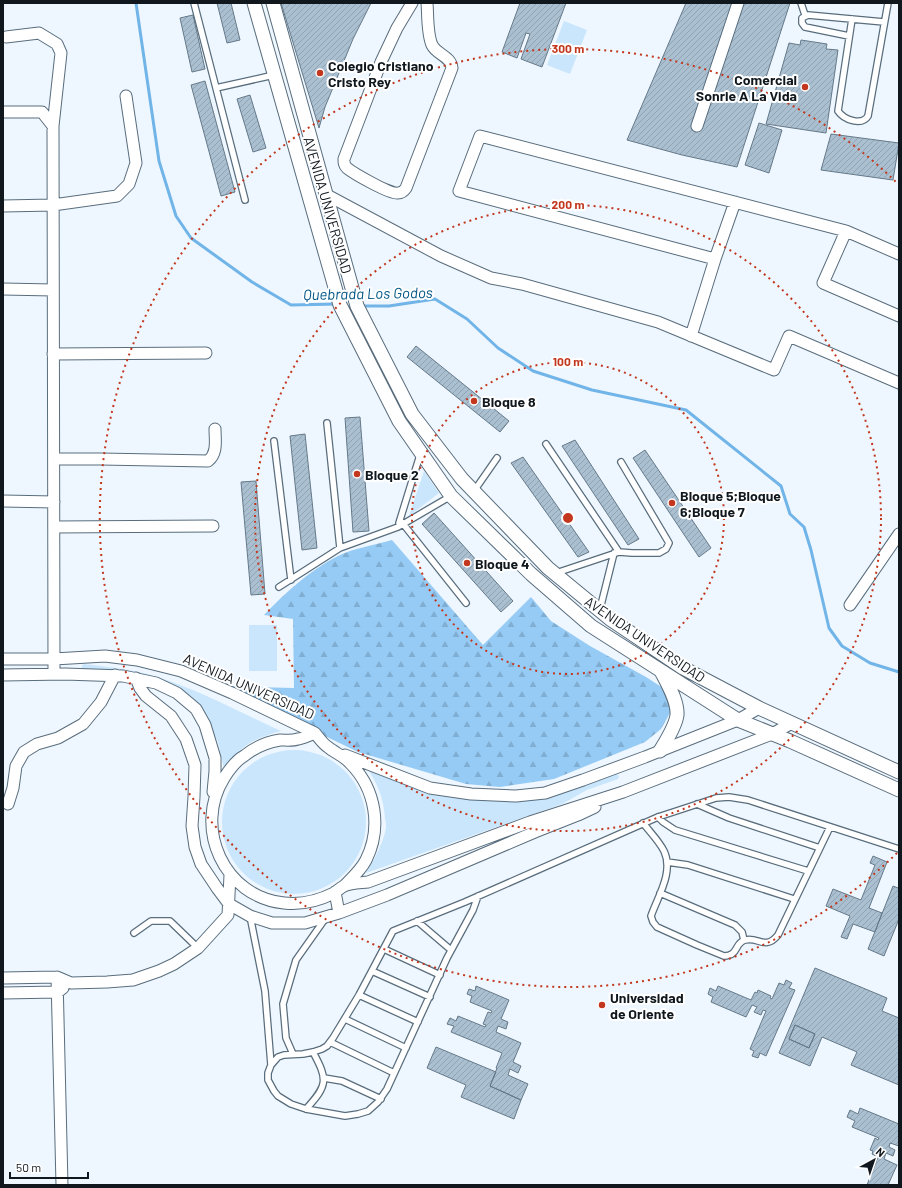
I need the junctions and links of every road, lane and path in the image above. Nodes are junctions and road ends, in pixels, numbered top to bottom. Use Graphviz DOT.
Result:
graph roads {
  1 [pos="194,3"];
  2 [pos="254,3"];
  3 [pos="273,3"];
  4 [pos="412,3"];
  5 [pos="427,3"];
  6 [pos="738,3"];
  7 [pos="801,3"];
  8 [pos="888,3"];
  9 [pos="805,16"];
  10 [pos="852,19"];
  11 [pos="884,22"];
  12 [pos="849,36"];
  13 [pos="6,37"];
  14 [pos="275,75"];
  15 [pos="216,88"];
  16 [pos="126,96"];
  17 [pos="3,112"];
  18 [pos="52,126"];
  19 [pos="697,126"];
  20 [pos="327,196"];
  21 [pos="244,200"];
  22 [pos="735,202"];
  23 [pos="53,205"];
  24 [pos="3,206"];
  25 [pos="846,231"];
  26 [pos="899,254"];
  27 [pos="715,260"];
  28 [pos="3,289"];
  29 [pos="53,290"];
  30 [pos="899,316"];
  31 [pos="691,336"];
  32 [pos="206,353"];
  33 [pos="53,354"];
  34 [pos="899,383"];
  35 [pos="327,423"];
  36 [pos="215,429"];
  37 [pos="274,441"];
  38 [pos="546,444"];
  39 [pos="421,452"];
  40 [pos="497,458"];
  41 [pos="54,459"];
  42 [pos="621,462"];
  43 [pos="474,491"];
  44 [pos="451,496"];
  45 [pos="3,501"];
  46 [pos="54,502"];
  47 [pos="400,524"];
  48 [pos="213,526"];
  49 [pos="54,527"];
  50 [pos="899,534"];
  51 [pos="340,548"];
  52 [pos="616,553"];
  53 [pos="555,574"];
  54 [pos="290,580"];
  55 [pos="279,587"];
  56 [pos="466,603"];
  57 [pos="850,605"];
  58 [pos="599,611"];
  59 [pos="3,659"];
  60 [pos="54,659"];
  61 [pos="661,671"];
  62 [pos="54,674"];
  63 [pos="3,675"];
  64 [pos="115,675"];
  65 [pos="136,678"];
  66 [pos="759,708"];
  67 [pos="738,720"];
  68 [pos="792,723"];
  69 [pos="315,733"];
  70 [pos="772,734"];
  71 [pos="660,751"];
  72 [pos="337,752"];
  73 [pos="899,772"];
  74 [pos="899,790"];
  75 [pos="623,792"];
  76 [pos="8,804"];
  77 [pos="697,804"];
  78 [pos="212,805"];
  79 [pos="658,817"];
  80 [pos="643,824"];
  81 [pos="830,827"];
  82 [pos="820,848"];
  83 [pos="899,850"];
  84 [pos="667,862"];
  85 [pos="808,871"];
  86 [pos="230,875"];
  87 [pos="340,889"];
  88 [pos="660,893"];
  89 [pos="478,896"];
  90 [pos="794,899"];
  91 [pos="229,904"];
  92 [pos="339,913"];
  93 [pos="250,916"];
  94 [pos="326,917"];
  95 [pos="417,921"];
  96 [pos="134,933"];
  97 [pos="744,940"];
  98 [pos="198,948"];
  99 [pos="384,949"];
  100 [pos="451,950"];
  101 [pos="372,971"];
  102 [pos="440,975"];
  103 [pos="57,977"];
  104 [pos="3,978"];
  105 [pos="71,983"];
  106 [pos="58,992"];
  107 [pos="3,993"];
  108 [pos="359,995"];
  109 [pos="430,997"];
  110 [pos="345,1019"];
  111 [pos="418,1022"];
  112 [pos="330,1042"];
  113 [pos="406,1048"];
  114 [pos="313,1052"];
  115 [pos="292,1054"];
  116 [pos="270,1065"];
  117 [pos="394,1073"];
  118 [pos="324,1078"];
  119 [pos="381,1099"];
  120 [pos="306,1109"];
  121 [pos="62,1185"];
  1 -- 15 [label="lane"];
  2 -- 14 [label="street, AVENIDA UNIVERSIDAD"];
  3 -- 20 [label="street, AVENIDA UNIVERSIDAD"];
  4 -- 5 [label="street"];
  6 -- 19 [label="street"];
  7 -- 9 [label="lane"];
  8 -- 11 [label="lane"];
  9 -- 10 [label="lane"];
  9 -- 12 [label="lane"];
  10 -- 11 [label="lane"];
  10 -- 12 [label="lane"];
  11 -- 12 [label="lane"];
  13 -- 18 [label="street"];
  14 -- 15 [label="lane"];
  14 -- 39 [label="street, AVENIDA UNIVERSIDAD"];
  15 -- 21 [label="lane"];
  16 -- 23 [label="street"];
  17 -- 18 [label="street"];
  18 -- 23 [label="street"];
  20 -- 31 [label="street"];
  20 -- 43 [label="street, AVENIDA UNIVERSIDAD"];
  22 -- 25 [label="street"];
  22 -- 27 [label="street"];
  22 -- 27 [label="street"];
  23 -- 24 [label="street"];
  23 -- 29 [label="street"];
  25 -- 26 [label="street"];
  25 -- 30 [label="street"];
  27 -- 31 [label="street"];
  28 -- 29 [label="street"];
  29 -- 33 [label="street"];
  31 -- 34 [label="street"];
  32 -- 33 [label="street"];
  33 -- 41 [label="street"];
  35 -- 51 [label="lane"];
  36 -- 41 [label="street"];
  37 -- 54 [label="lane"];
  38 -- 52 [label="lane"];
  39 -- 44 [label="street, AVENIDA UNIVERSIDAD"];
  39 -- 47 [label="lane"];
  40 -- 43 [label="lane"];
  41 -- 46 [label="street"];
  42 -- 52 [label="lane"];
  43 -- 53 [label="street, AVENIDA UNIVERSIDAD"];
  44 -- 47 [label="lane"];
  44 -- 61 [label="street, AVENIDA UNIVERSIDAD"];
  45 -- 46 [label="street"];
  46 -- 49 [label="street"];
  47 -- 51 [label="lane"];
  47 -- 56 [label="lane"];
  48 -- 49 [label="street"];
  49 -- 60 [label="street"];
  50 -- 57 [label="street"];
  51 -- 54 [label="lane"];
  52 -- 53 [label="lane"];
  52 -- 58 [label="lane"];
  53 -- 58 [label="street, AVENIDA UNIVERSIDAD"];
  54 -- 55 [label="lane"];
  58 -- 66 [label="street, AVENIDA UNIVERSIDAD"];
  59 -- 60 [label="street, AVENIDA UNIVERSIDAD"];
  60 -- 62 [label="street"];
  60 -- 69 [label="street, AVENIDA UNIVERSIDAD"];
  61 -- 67 [label="street, AVENIDA UNIVERSIDAD"];
  61 -- 71 [label="street"];
  62 -- 63 [label="street"];
  62 -- 64 [label="street"];
  64 -- 65 [label="street"];
  64 -- 76 [label="street"];
  65 -- 78 [label="street"];
  65 -- 91 [label="street"];
  66 -- 67 [label="street"];
  66 -- 68 [label="street, AVENIDA UNIVERSIDAD"];
  67 -- 70 [label="street, AVENIDA UNIVERSIDAD"];
  67 -- 71 [label="street"];
  68 -- 70 [label="street"];
  68 -- 73 [label="street, AVENIDA UNIVERSIDAD"];
  69 -- 72 [label="street"];
  69 -- 78 [label="street"];
  70 -- 74 [label="street, AVENIDA UNIVERSIDAD"];
  70 -- 75 [label="street"];
  71 -- 72 [label="street"];
  72 -- 87 [label="street"];
  75 -- 87 [label="street"];
  75 -- 92 [label="street"];
  77 -- 79 [label="lane"];
  77 -- 81 [label="lane"];
  77 -- 82 [label="lane"];
  78 -- 86 [label="street"];
  79 -- 80 [label="lane"];
  79 -- 85 [label="lane"];
  80 -- 84 [label="lane"];
  80 -- 89 [label="lane"];
  81 -- 82 [label="lane"];
  81 -- 83 [label="lane"];
  82 -- 85 [label="lane"];
  84 -- 88 [label="lane"];
  84 -- 90 [label="lane"];
  85 -- 90 [label="lane"];
  86 -- 87 [label="street"];
  86 -- 91 [label="street"];
  87 -- 92 [label="street"];
  88 -- 97 [label="lane"];
  88 -- 97 [label="lane"];
  89 -- 95 [label="lane"];
  89 -- 100 [label="lane"];
  90 -- 97 [label="lane"];
  91 -- 93 [label="street"];
  91 -- 98 [label="street"];
  92 -- 94 [label="street"];
  93 -- 94 [label="street"];
  93 -- 116 [label="lane"];
  94 -- 115 [label="lane"];
  95 -- 99 [label="lane"];
  95 -- 100 [label="lane"];
  96 -- 98 [label="lane"];
  98 -- 105 [label="street"];
  99 -- 101 [label="lane"];
  99 -- 102 [label="lane"];
  100 -- 102 [label="lane"];
  101 -- 108 [label="lane"];
  101 -- 109 [label="lane"];
  102 -- 109 [label="lane"];
  103 -- 104 [label="street"];
  103 -- 105 [label="street"];
  103 -- 106 [label="street"];
  105 -- 106 [label="street"];
  106 -- 107 [label="street"];
  106 -- 121 [label="street"];
  108 -- 110 [label="lane"];
  108 -- 111 [label="lane"];
  109 -- 111 [label="lane"];
  110 -- 112 [label="lane"];
  110 -- 113 [label="lane"];
  111 -- 113 [label="lane"];
  112 -- 114 [label="lane"];
  112 -- 117 [label="lane"];
  113 -- 117 [label="lane"];
  114 -- 115 [label="lane"];
  114 -- 118 [label="lane"];
  115 -- 116 [label="lane"];
  116 -- 120 [label="lane"];
  117 -- 119 [label="lane"];
  118 -- 119 [label="lane"];
  118 -- 120 [label="lane"];
  119 -- 120 [label="lane"];
}
